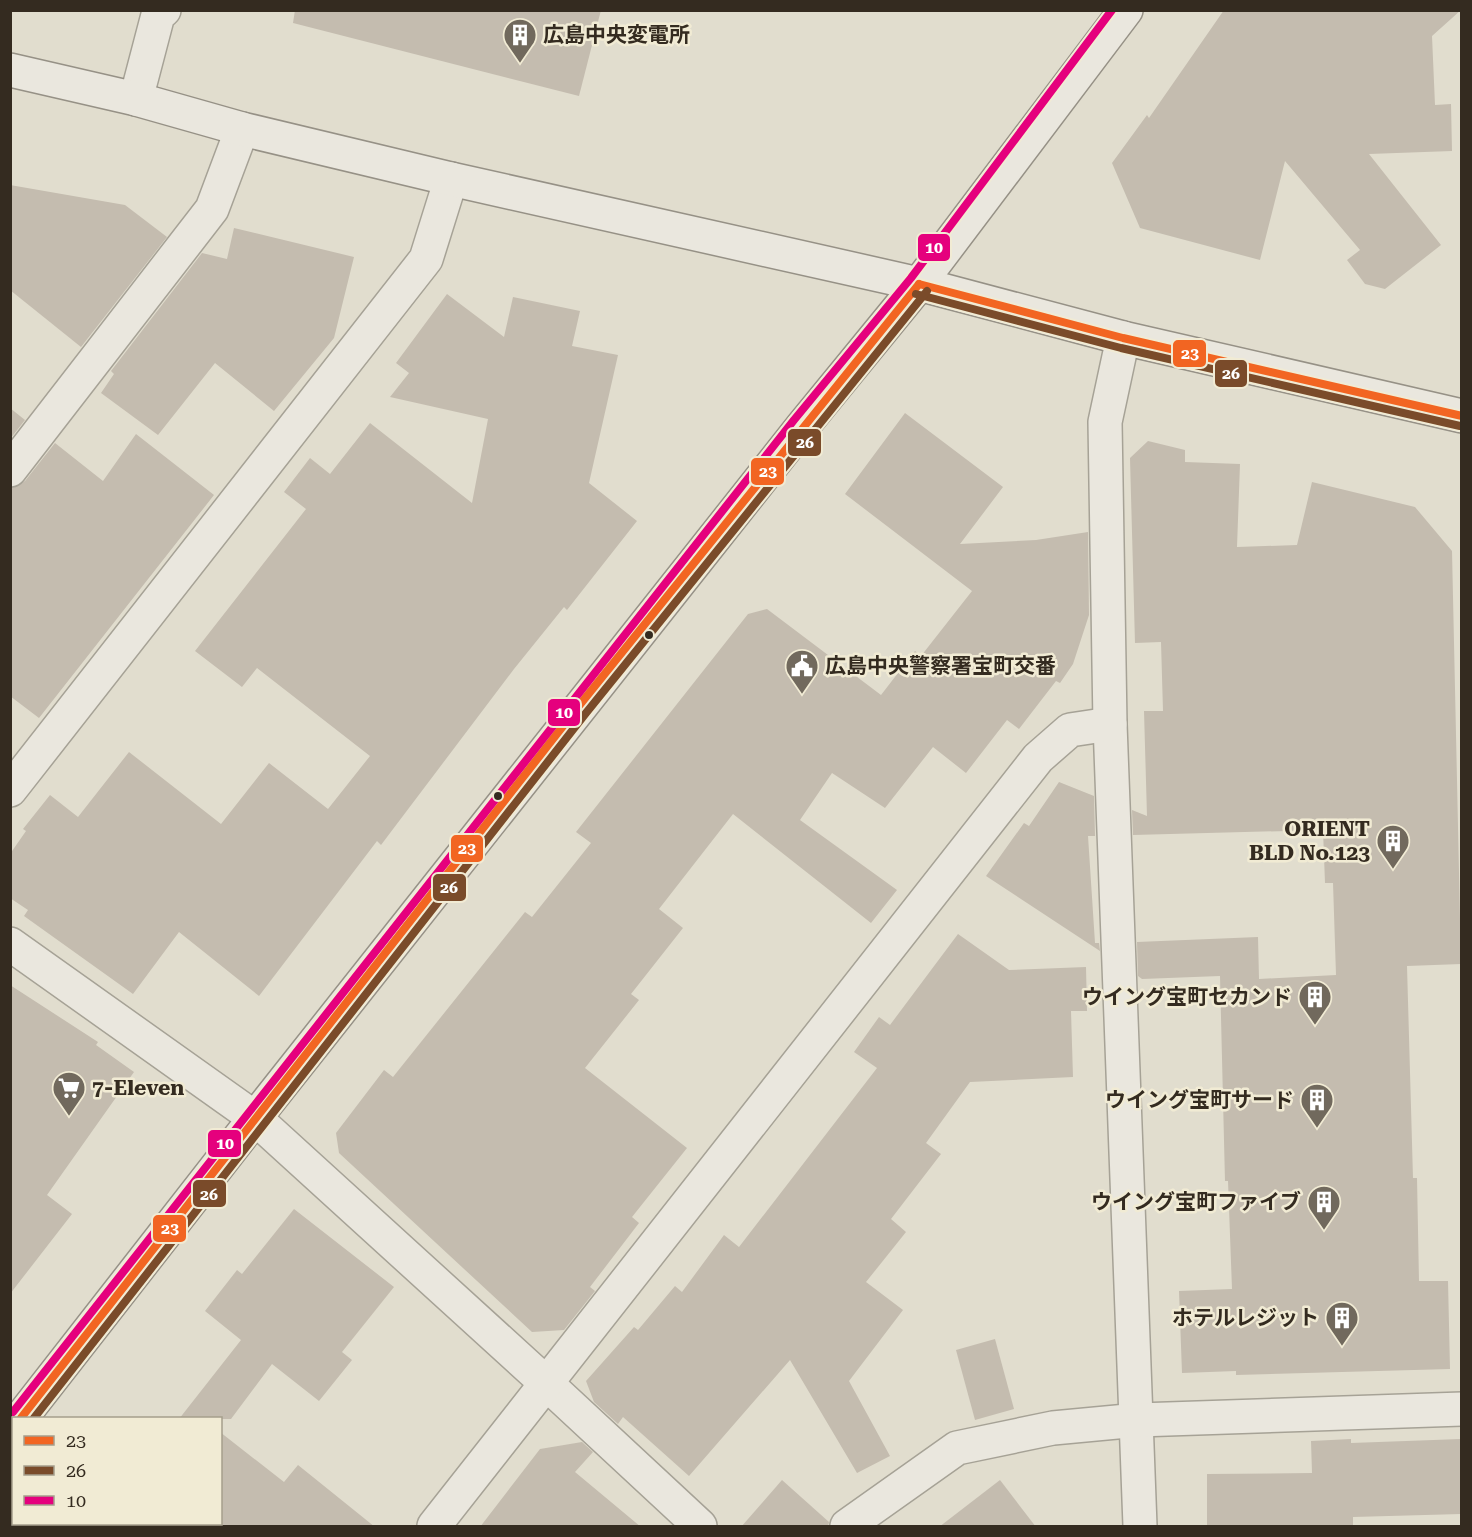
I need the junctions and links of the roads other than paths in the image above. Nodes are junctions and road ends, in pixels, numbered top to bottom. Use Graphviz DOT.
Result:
graph roads {
  1 [pos="164,10"];
  2 [pos="1126,10"];
  3 [pos="11,72"];
  4 [pos="136,99"];
  5 [pos="242,129"];
  6 [pos="451,179"];
  7 [pos="919,284"];
  8 [pos="1123,338"];
  9 [pos="1461,416"];
  10 [pos="10,470"];
  11 [pos="1110,724"];
  12 [pos="10,790"];
  13 [pos="10,944"];
  14 [pos="255,1118"];
  15 [pos="546,1383"];
  16 [pos="1461,1409"];
  17 [pos="23,1417"];
  18 [pos="1138,1420"];
  19 [pos="434,1527"];
  20 [pos="700,1527"];
  21 [pos="847,1527"];
  22 [pos="1140,1527"];
  1 -- 4 [label="street"];
  2 -- 7 [label="street"];
  3 -- 4 [label="street"];
  4 -- 5 [label="street"];
  5 -- 6 [label="street"];
  5 -- 10 [label="street"];
  6 -- 7 [label="street"];
  6 -- 12 [label="street"];
  7 -- 8 [label="street"];
  7 -- 14 [label="street"];
  8 -- 9 [label="street"];
  8 -- 11 [label="street"];
  11 -- 15 [label="street"];
  11 -- 18 [label="street"];
  13 -- 14 [label="street"];
  14 -- 15 [label="street"];
  14 -- 17 [label="street"];
  15 -- 19 [label="street"];
  15 -- 20 [label="street"];
  16 -- 18 [label="street"];
  18 -- 21 [label="street"];
  18 -- 22 [label="street"];
}
